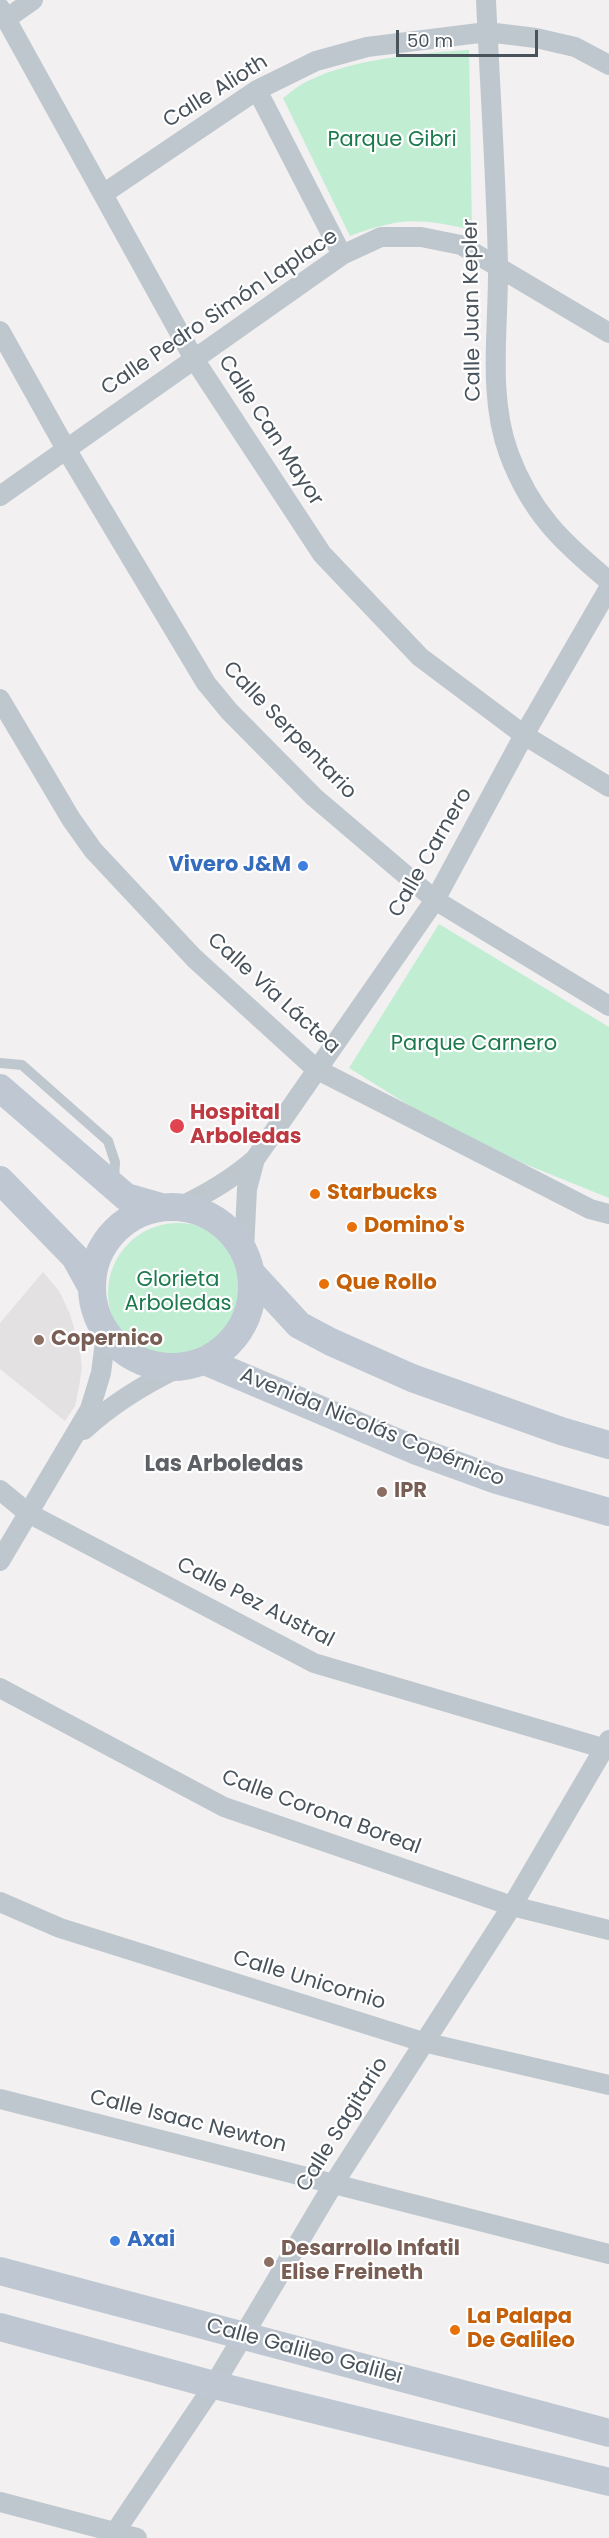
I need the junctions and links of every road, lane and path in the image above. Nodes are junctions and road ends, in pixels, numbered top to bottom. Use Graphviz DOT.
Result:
graph roads {
  1 [pos="33,0"];
  2 [pos="486,0"];
  3 [pos="3,13"];
  4 [pos="487,32"];
  5 [pos="609,65"];
  6 [pos="257,90"];
  7 [pos="103,194"];
  8 [pos="342,255"];
  9 [pos="498,265"];
  10 [pos="0,331"];
  11 [pos="609,333"];
  12 [pos="194,359"];
  13 [pos="66,449"];
  14 [pos="0,496"];
  15 [pos="609,581"];
  16 [pos="609,588"];
  17 [pos="0,699"];
  18 [pos="524,735"];
  19 [pos="609,787"];
  20 [pos="435,900"];
  21 [pos="609,1006"];
  22 [pos="0,1063"];
  23 [pos="316,1069"];
  24 [pos="0,1088"];
  25 [pos="255,1159"];
  26 [pos="0,1180"];
  27 [pos="114,1187"];
  28 [pos="170,1207"];
  29 [pos="609,1214"];
  30 [pos="248,1262"];
  31 [pos="91,1286"];
  32 [pos="106,1334"];
  33 [pos="192,1364"];
  34 [pos="71,1442"];
  35 [pos="609,1445"];
  36 [pos="0,1490"];
  37 [pos="609,1512"];
  38 [pos="28,1514"];
  39 [pos="0,1561"];
  40 [pos="0,1688"];
  41 [pos="607,1746"];
  42 [pos="0,1902"];
  43 [pos="512,1906"];
  44 [pos="609,1930"];
  45 [pos="423,2042"];
  46 [pos="609,2085"];
  47 [pos="0,2099"];
  48 [pos="334,2183"];
  49 [pos="609,2254"];
  50 [pos="0,2271"];
  51 [pos="0,2327"];
  52 [pos="243,2336"];
  53 [pos="214,2385"];
  54 [pos="609,2433"];
  55 [pos="609,2482"];
  56 [pos="0,2502"];
  57 [pos="115,2532"];
  58 [pos="136,2538"];
  1 -- 3 [label="street"];
  2 -- 4 [label="street, Calle Juan Kepler"];
  3 -- 7 [label="street, Calle Can Mayor"];
  4 -- 5 [label="street, Calle Alioth"];
  4 -- 6 [label="street, Calle Alioth"];
  4 -- 9 [label="street, Calle Juan Kepler"];
  6 -- 7 [label="street, Calle Alioth"];
  6 -- 8 [label="street"];
  7 -- 12 [label="street, Calle Can Mayor"];
  8 -- 9 [label="street, Calle Pedro Simón Laplace"];
  8 -- 12 [label="street, Calle Pedro Simón Laplace"];
  9 -- 11 [label="street, Calle Pedro Simón Laplace"];
  9 -- 15 [label="street, Calle Juan Kepler"];
  10 -- 13 [label="street, Calle Serpentario"];
  12 -- 13 [label="street, Calle Pedro Simón Laplace"];
  12 -- 18 [label="street, Calle Can Mayor"];
  13 -- 14 [label="street, Calle Pedro Simón Laplace"];
  13 -- 20 [label="street, Calle Serpentario"];
  16 -- 18 [label="street, Calle Carnero"];
  17 -- 23 [label="street, Calle Vía Láctea"];
  18 -- 19 [label="street, Calle Can Mayor"];
  18 -- 20 [label="street, Calle Carnero"];
  20 -- 21 [label="street, Calle Serpentario"];
  20 -- 23 [label="street, Calle Carnero"];
  22 -- 27 [label="lane"];
  23 -- 25 [label="street, Calle Carnero"];
  23 -- 29 [label="street, Calle Vía Láctea"];
  24 -- 27 [label="main road"];
  25 -- 28 [label="street, Calle Carnero"];
  25 -- 30 [label="street, Calle Carnero"];
  26 -- 31 [label="main road"];
  27 -- 28 [label="main road"];
  28 -- 30 [label="main road"];
  28 -- 31 [label="main road"];
  30 -- 33 [label="main road"];
  30 -- 35 [label="main road"];
  31 -- 32 [label="main road"];
  32 -- 33 [label="main road"];
  32 -- 34 [label="street"];
  33 -- 34 [label="street"];
  33 -- 37 [label="main road, Avenida Nicolás Copérnico"];
  34 -- 38 [label="street"];
  36 -- 38 [label="street, Calle Pez Austral"];
  38 -- 39 [label="street"];
  38 -- 41 [label="street, Calle Pez Austral"];
  40 -- 43 [label="street, Calle Corona Boreal"];
  41 -- 43 [label="street, Calle Sagitario"];
  42 -- 45 [label="street, Calle Unicornio"];
  43 -- 44 [label="street, Calle Corona Boreal"];
  43 -- 45 [label="street, Calle Sagitario"];
  45 -- 46 [label="street, Calle Unicornio"];
  45 -- 48 [label="street, Calle Sagitario"];
  47 -- 48 [label="street, Calle Isaac Newton"];
  48 -- 49 [label="street, Calle Isaac Newton"];
  48 -- 52 [label="street, Calle Sagitario"];
  50 -- 52 [label="main road, Calle Galileo Galilei"];
  51 -- 53 [label="main road"];
  52 -- 53 [label="street, Calle Sagitario"];
  52 -- 54 [label="main road, Calle Galileo Galilei"];
  53 -- 55 [label="main road"];
  53 -- 57 [label="street, Calle Sagitario"];
  56 -- 57 [label="street"];
  57 -- 58 [label="street"];
}
